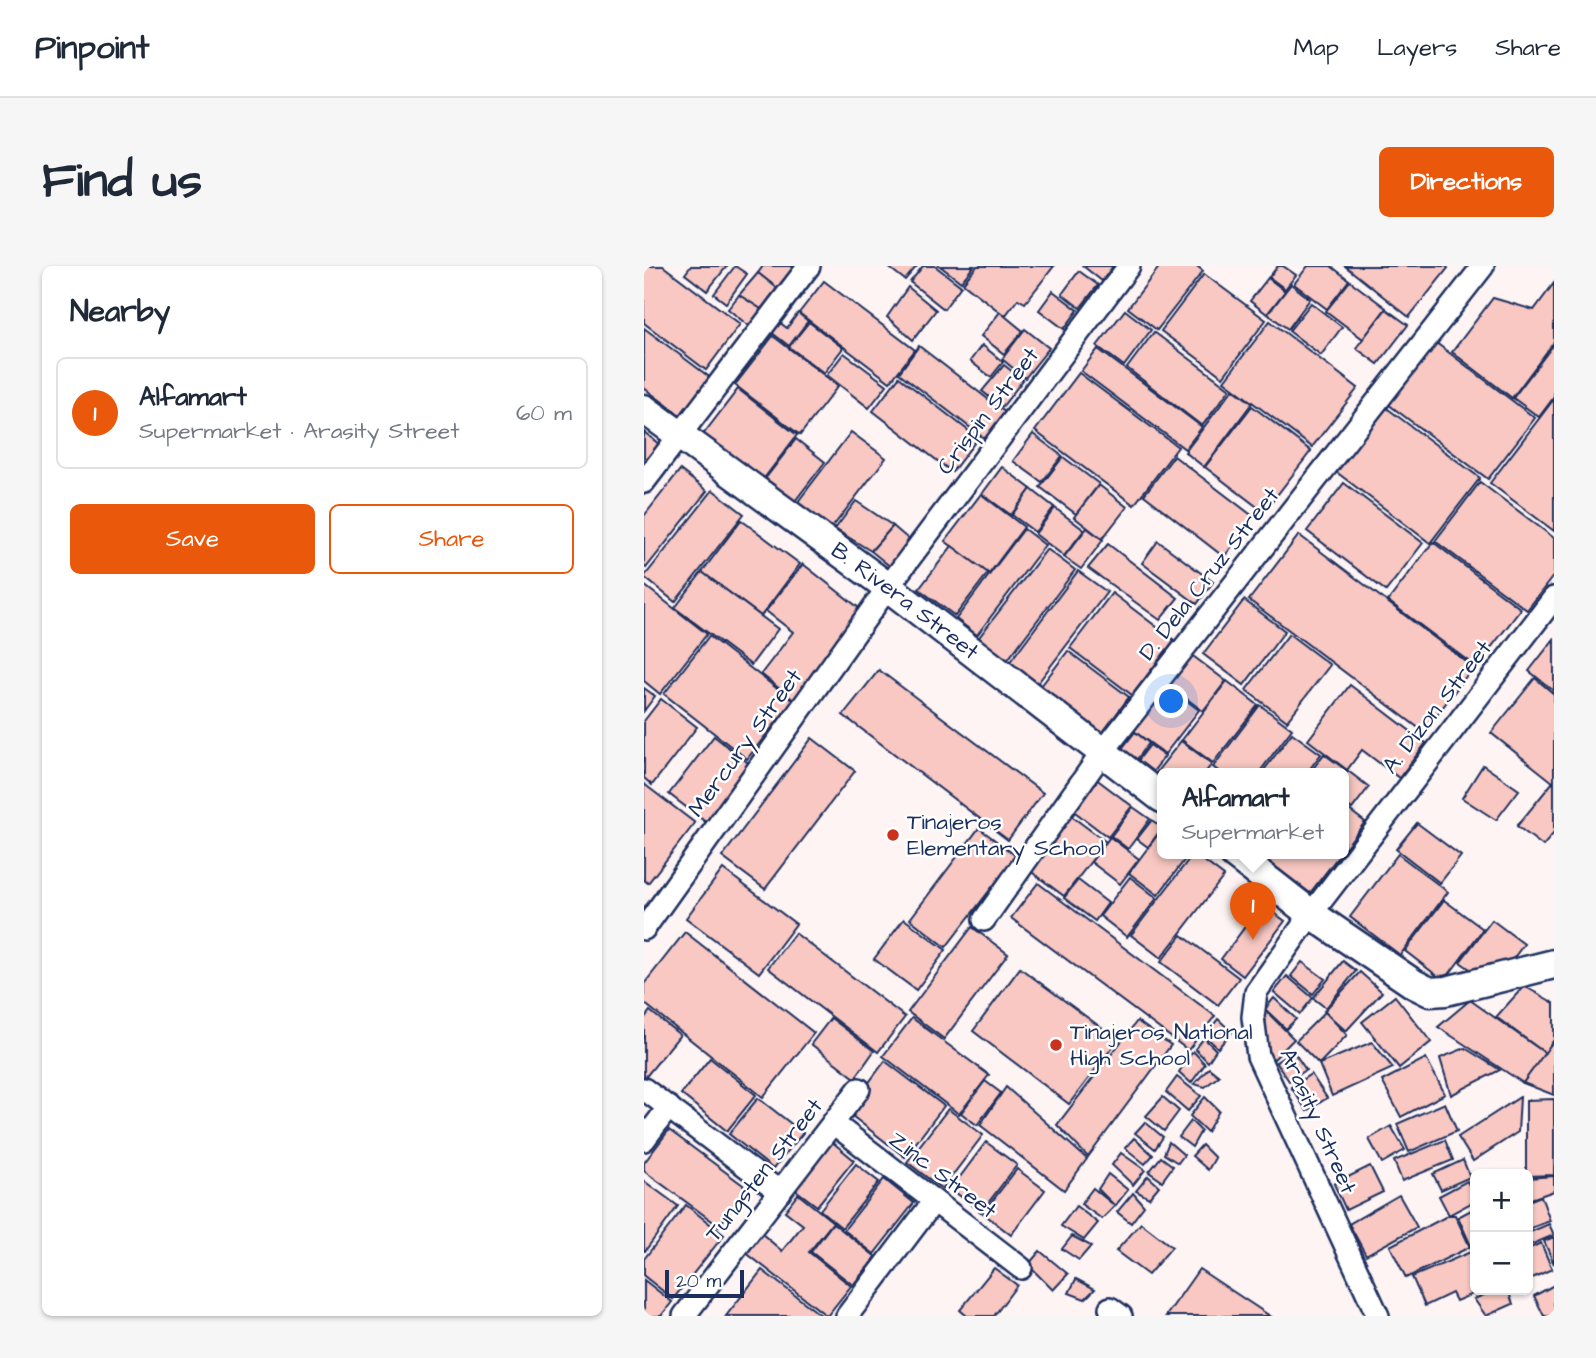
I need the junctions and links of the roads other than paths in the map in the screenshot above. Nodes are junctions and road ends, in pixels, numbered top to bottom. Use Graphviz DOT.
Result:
graph roads {
  1 [pos="809,266"];
  2 [pos="1129,266"];
  3 [pos="1483,266"];
  4 [pos="644,409"];
  5 [pos="679,435"];
  6 [pos="644,482"];
  7 [pos="888,587"];
  8 [pos="1554,598"];
  9 [pos="1102,753"];
  10 [pos="1157,794"];
  11 [pos="1240,859"];
  12 [pos="1311,914"];
  13 [pos="984,920"];
  14 [pos="644,929"];
  15 [pos="1554,964"];
  16 [pos="644,1088"];
  17 [pos="859,1089"];
  18 [pos="668,1107"];
  19 [pos="833,1124"];
  20 [pos="644,1140"];
  21 [pos="780,1192"];
  22 [pos="934,1200"];
  23 [pos="1021,1268"];
  24 [pos="1369,1311"];
  25 [pos="684,1316"];
  26 [pos="847,1316"];
  1 -- 5 [label="street"];
  2 -- 7 [label="street, Crispin Street"];
  3 -- 9 [label="street, D. Dela Cruz Street"];
  4 -- 5 [label="street, B. Rivera Street"];
  5 -- 6 [label="street"];
  5 -- 7 [label="street, B. Rivera Street"];
  7 -- 9 [label="street, B. Rivera Street"];
  7 -- 14 [label="street, Mercury Street"];
  8 -- 12 [label="street, A. Dizon Street"];
  9 -- 10 [label="street, B. Rivera Street"];
  9 -- 13 [label="street, D. Dela Cruz Street"];
  11 -- 12 [label="street"];
  12 -- 15 [label="street"];
  12 -- 24 [label="street, Arasity Street"];
  16 -- 18 [label="street"];
  17 -- 19 [label="street, Tungsten Street"];
  18 -- 20 [label="street"];
  18 -- 21 [label="street"];
  19 -- 21 [label="street, Tungsten Street"];
  19 -- 22 [label="street, Zinc Street"];
  21 -- 25 [label="street, Tungsten Street"];
  22 -- 23 [label="street, Zinc Street"];
  22 -- 26 [label="street"];
}
